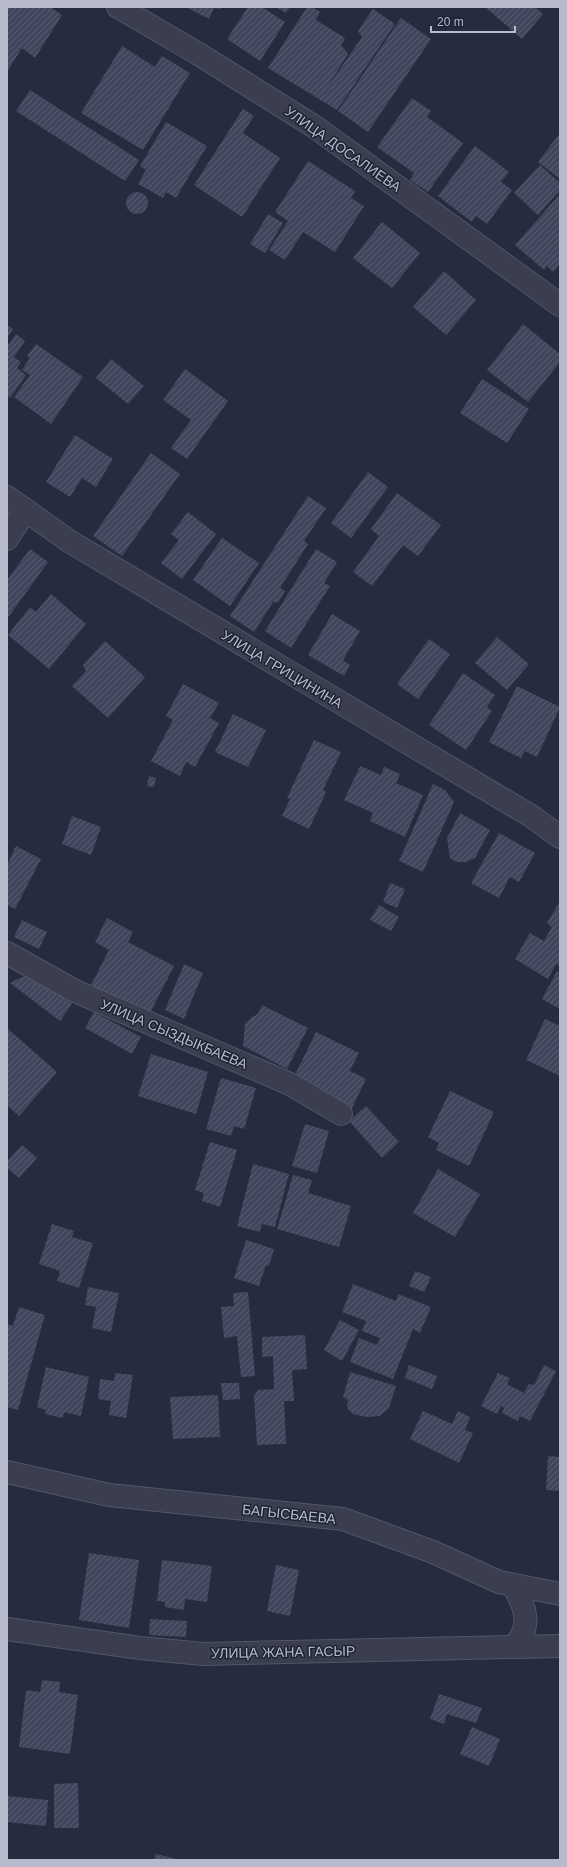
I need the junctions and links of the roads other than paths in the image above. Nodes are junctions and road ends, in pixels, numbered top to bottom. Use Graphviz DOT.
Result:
graph roads {
  1 [pos="118,7"];
  2 [pos="560,305"];
  3 [pos="7,497"];
  4 [pos="26,510"];
  5 [pos="7,539"];
  6 [pos="560,837"];
  7 [pos="7,953"];
  8 [pos="341,1114"];
  9 [pos="7,1472"];
  10 [pos="513,1585"];
  11 [pos="560,1594"];
  12 [pos="7,1630"];
  13 [pos="514,1646"];
  14 [pos="560,1646"];
  1 -- 2 [label="street, УЛИЦА ДОСАЛИЕВА"];
  3 -- 4 [label="street, УЛИЦА ГРИЦИНИНА"];
  4 -- 5 [label="street"];
  4 -- 6 [label="street, УЛИЦА ГРИЦИНИНА"];
  7 -- 8 [label="street, УЛИЦА СЫЗДЫКБАЕВА"];
  9 -- 10 [label="street, БАГЫСБАЕВА"];
  10 -- 11 [label="street, БАГЫСБАЕВА"];
  10 -- 13 [label="street"];
  12 -- 13 [label="street, УЛИЦА ЖАНА ГАСЫР"];
  13 -- 14 [label="street, УЛИЦА ЖАНА ГАСЫР"];
}
